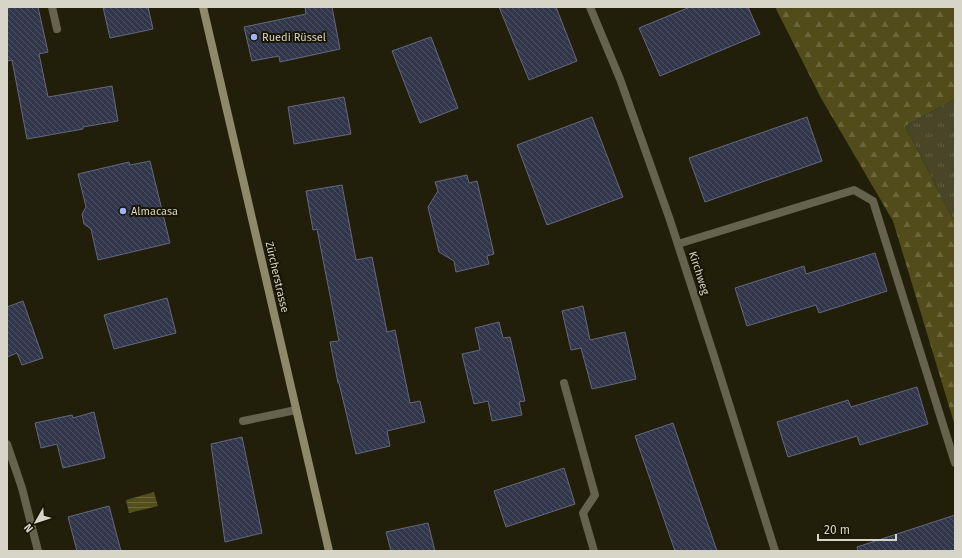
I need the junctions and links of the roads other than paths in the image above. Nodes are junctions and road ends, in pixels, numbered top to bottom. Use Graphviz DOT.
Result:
graph roads {
  1 [pos="52,7"];
  2 [pos="203,7"];
  3 [pos="590,7"];
  4 [pos="57,29"];
  5 [pos="678,244"];
  6 [pos="564,383"];
  7 [pos="296,410"];
  8 [pos="243,421"];
  9 [pos="7,444"];
  10 [pos="955,463"];
  11 [pos="38,551"];
  12 [pos="329,551"];
  13 [pos="594,551"];
  14 [pos="775,551"];
  1 -- 4 [label="street"];
  2 -- 7 [label="main road, Zürcherstrasse"];
  3 -- 5 [label="street, Kirchweg"];
  5 -- 10 [label="street"];
  5 -- 14 [label="street, Kirchweg"];
  6 -- 13 [label="street"];
  7 -- 8 [label="street"];
  7 -- 12 [label="main road, Zürcherstrasse"];
  9 -- 11 [label="street"];
}
